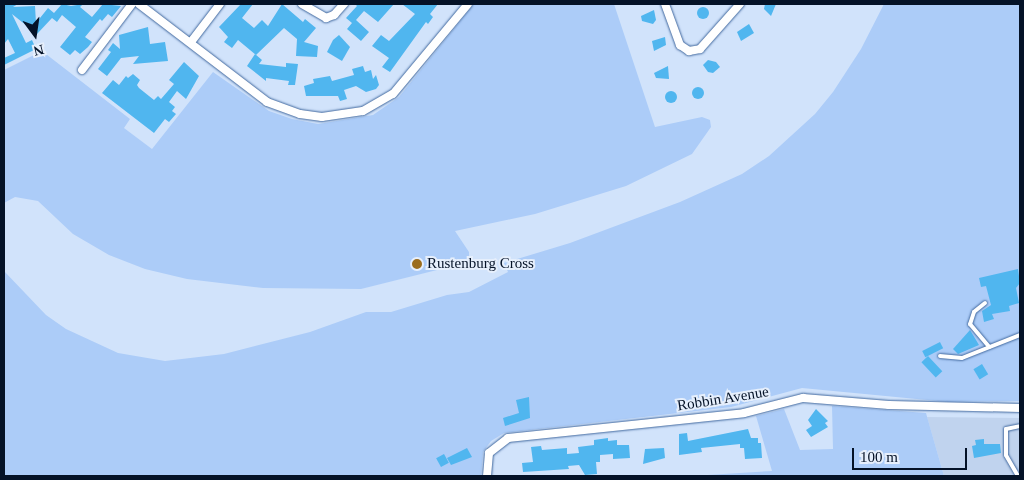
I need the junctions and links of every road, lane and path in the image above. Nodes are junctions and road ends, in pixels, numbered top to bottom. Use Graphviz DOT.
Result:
graph roads {
  1 [pos="132,4"];
  2 [pos="139,4"];
  3 [pos="220,4"];
  4 [pos="302,4"];
  5 [pos="344,4"];
  6 [pos="468,4"];
  7 [pos="666,4"];
  8 [pos="740,4"];
  9 [pos="191,42"];
  10 [pos="82,70"];
  11 [pos="985,303"];
  12 [pos="1020,335"];
  13 [pos="989,347"];
  14 [pos="940,356"];
  15 [pos="1020,408"];
  16 [pos="1020,426"];
  17 [pos="487,476"];
  18 [pos="1018,476"];
  1 -- 10 [label="street"];
  2 -- 9 [label="street"];
  3 -- 9 [label="street"];
  4 -- 5 [label="street"];
  6 -- 9 [label="street"];
  7 -- 8 [label="street"];
  11 -- 13 [label="lane"];
  12 -- 13 [label="lane"];
  13 -- 14 [label="lane"];
  15 -- 17 [label="street, Robbin Avenue"];
  16 -- 18 [label="lane"];
}
